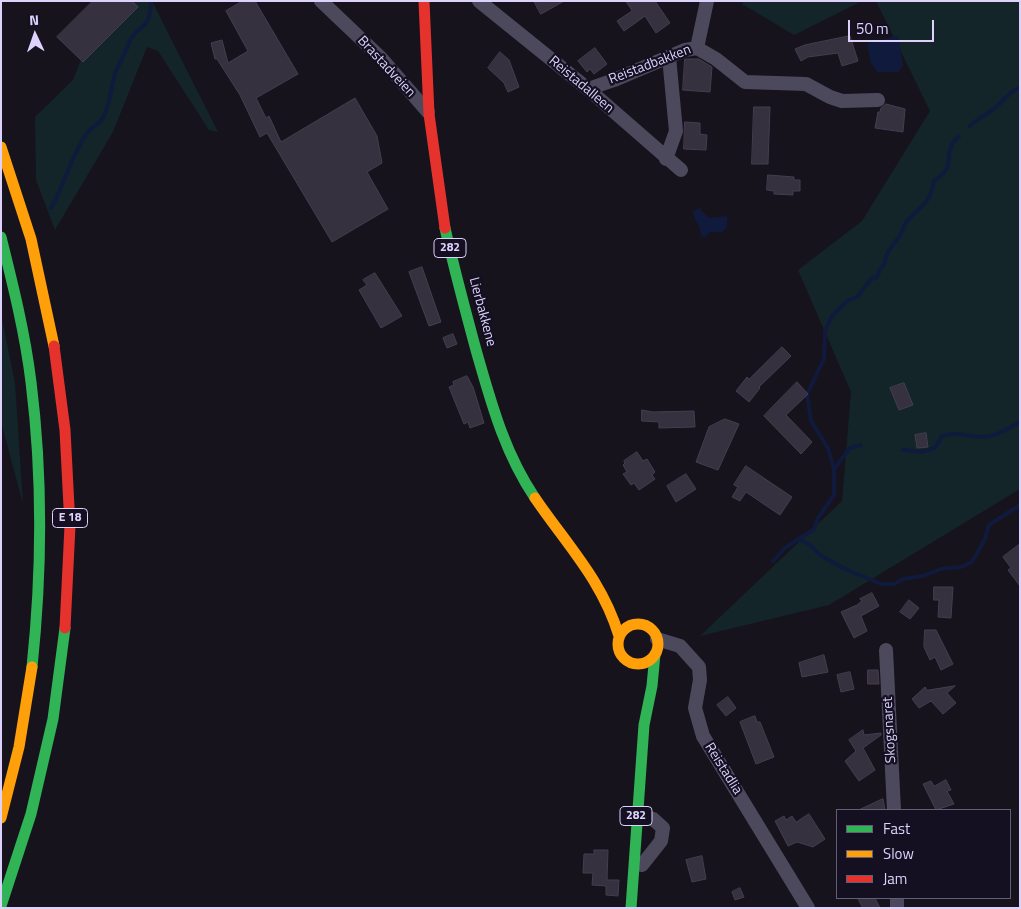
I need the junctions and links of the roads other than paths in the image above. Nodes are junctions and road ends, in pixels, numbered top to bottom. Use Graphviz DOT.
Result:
graph roads {
  1 [pos="321,1"];
  2 [pos="424,1"];
  3 [pos="479,1"];
  4 [pos="707,1"];
  5 [pos="697,48"];
  6 [pos="669,57"];
  7 [pos="588,89"];
  8 [pos="878,100"];
  9 [pos="428,112"];
  10 [pos="1,147"];
  11 [pos="666,159"];
  12 [pos="681,170"];
  13 [pos="1,237"];
  14 [pos="592,573"];
  15 [pos="610,585"];
  16 [pos="634,614"];
  17 [pos="641,624"];
  18 [pos="619,636"];
  19 [pos="657,639"];
  20 [pos="886,650"];
  21 [pos="655,654"];
  22 [pos="626,661"];
  23 [pos="634,675"];
  24 [pos="638,690"];
  25 [pos="644,725"];
  26 [pos="894,809"];
  27 [pos="636,814"];
  28 [pos="1,818"];
  29 [pos="642,865"];
  30 [pos="1,906"];
  31 [pos="631,908"];
  32 [pos="808,908"];
  1 -- 9 [label="street, Brastadveien"];
  2 -- 9 [label="main road, Lierbakkene / 282"];
  3 -- 7 [label="street, Reistadalleen"];
  4 -- 5 [label="street, Reistadbakken"];
  5 -- 6 [label="street, Reistadbakken"];
  5 -- 8 [label="street"];
  6 -- 7 [label="street, Reistadbakken"];
  6 -- 11 [label="street"];
  7 -- 11 [label="street, Reistadalleen"];
  9 -- 14 [label="main road, Lierbakkene / 282"];
  10 -- 30 [label="main road, E 18"];
  11 -- 12 [label="street, Reistadalleen"];
  13 -- 28 [label="main road, E 18"];
  14 -- 15 [label="main road, Lierbakkene / 282"];
  14 -- 18 [label="main road, Lierbakkene / 282"];
  16 -- 17 [label="main road"];
  17 -- 18 [label="main road"];
  17 -- 19 [label="main road"];
  18 -- 22 [label="main road, 282"];
  19 -- 21 [label="main road, 282"];
  19 -- 32 [label="street, Reistadlia"];
  20 -- 26 [label="street, Skogsnaret"];
  21 -- 22 [label="main road"];
  21 -- 25 [label="main road, 282"];
  22 -- 23 [label="main road, 282"];
  24 -- 25 [label="main road, 282"];
  25 -- 27 [label="main road, 282"];
  27 -- 29 [label="street"];
  27 -- 31 [label="main road, 282"];
}
